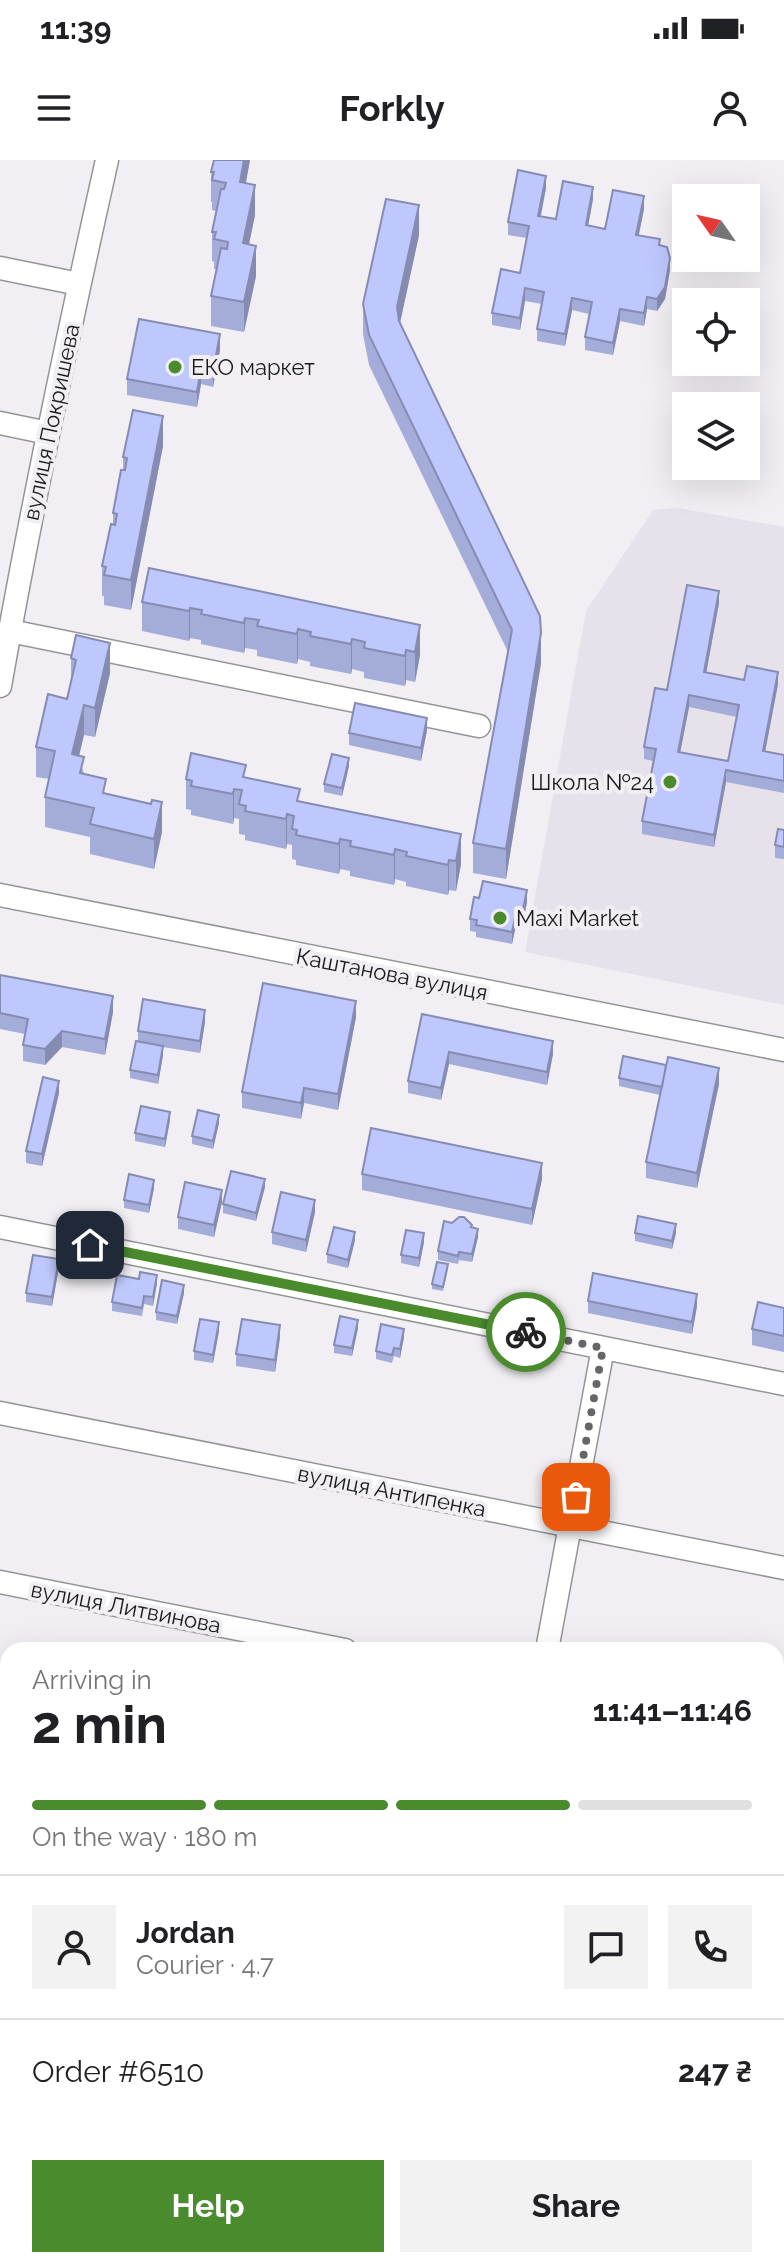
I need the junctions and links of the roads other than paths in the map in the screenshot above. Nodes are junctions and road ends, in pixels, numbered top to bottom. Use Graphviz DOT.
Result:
graph roads {
  1 [pos="107,160"];
  2 [pos="0,268"];
  3 [pos="79,284"];
  4 [pos="0,423"];
  5 [pos="48,433"];
  6 [pos="9,581"];
  7 [pos="10,631"];
  8 [pos="0,686"];
  9 [pos="479,726"];
  10 [pos="0,895"];
  11 [pos="784,1050"];
  12 [pos="0,1227"];
  13 [pos="603,1348"];
  14 [pos="784,1384"];
  15 [pos="0,1413"];
  16 [pos="570,1527"];
  17 [pos="784,1568"];
  18 [pos="0,1582"];
  19 [pos="304,1642"];
  20 [pos="548,1642"];
  1 -- 3 [label="street, вулиця Покришева"];
  2 -- 3 [label="street"];
  3 -- 5 [label="street, вулиця Покришева"];
  4 -- 5 [label="street"];
  5 -- 6 [label="street, вулиця Покришева"];
  6 -- 7 [label="street, вулиця Покришева"];
  7 -- 8 [label="street, вулиця Покришева"];
  7 -- 9 [label="street"];
  10 -- 11 [label="street, Каштанова вулиця"];
  12 -- 13 [label="street"];
  13 -- 14 [label="street"];
  13 -- 16 [label="street"];
  15 -- 16 [label="street, вулиця Антипенка"];
  16 -- 17 [label="street, вулиця Антипенка"];
  16 -- 20 [label="street"];
  18 -- 19 [label="street, вулиця Литвинова"];
}
